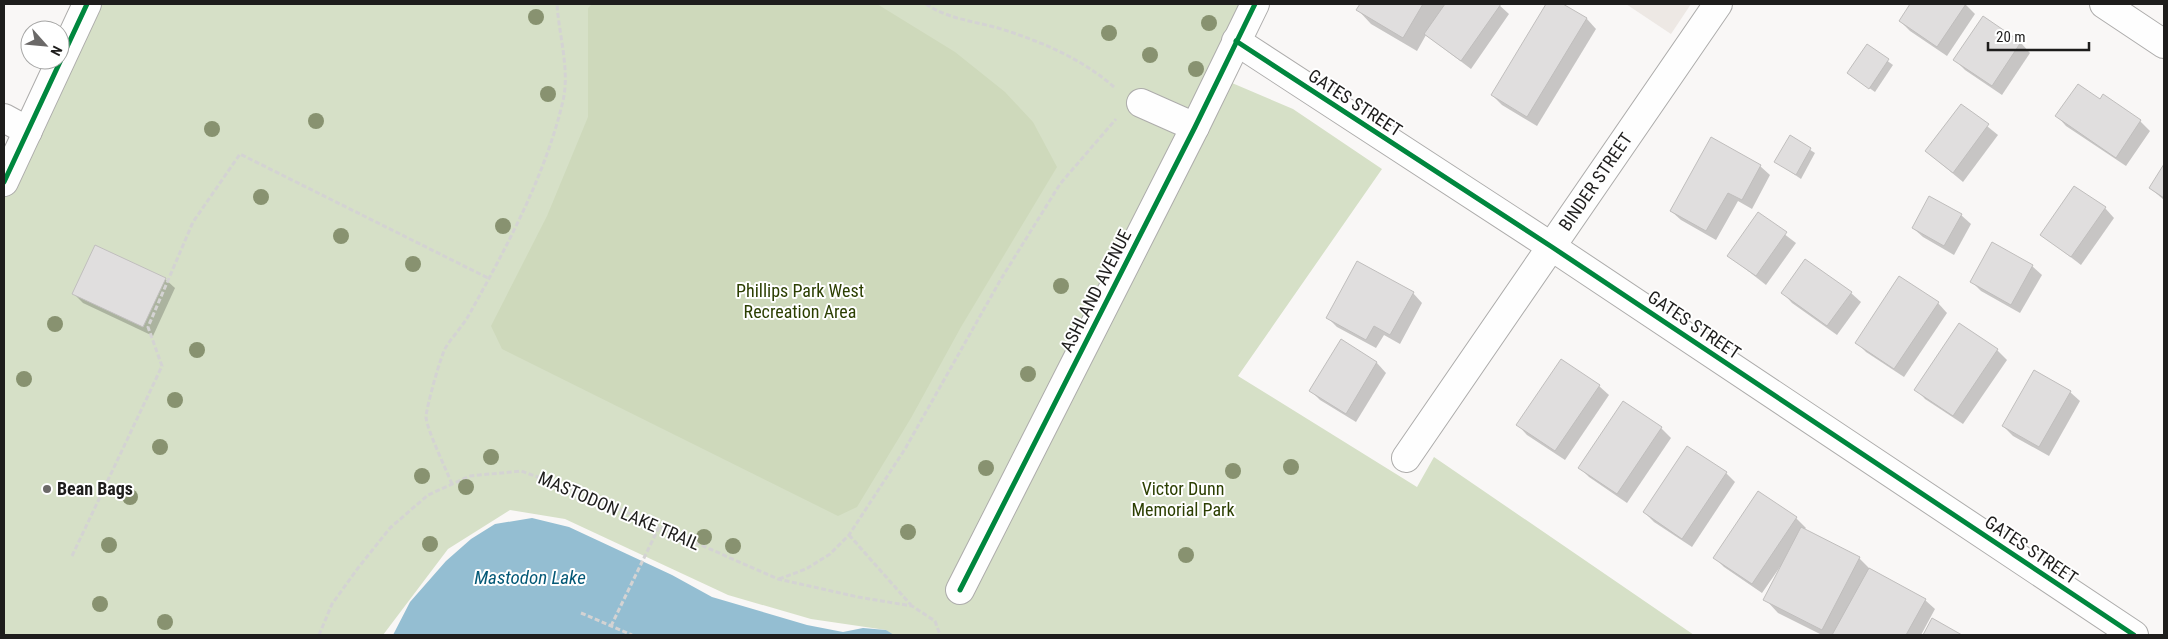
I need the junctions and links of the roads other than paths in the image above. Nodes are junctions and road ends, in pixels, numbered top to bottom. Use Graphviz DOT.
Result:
graph roads {
  1 [pos="87,4"];
  2 [pos="1255,4"];
  3 [pos="1718,4"];
  4 [pos="2104,4"];
  5 [pos="1236,42"];
  6 [pos="2164,44"];
  7 [pos="1138,104"];
  8 [pos="4,118"];
  9 [pos="1195,127"];
  10 [pos="28,130"];
  11 [pos="4,182"];
  12 [pos="1552,247"];
  13 [pos="1406,458"];
  14 [pos="960,590"];
  15 [pos="2134,635"];
  1 -- 10 [label="street"];
  2 -- 5 [label="street, ASHLAND AVENUE"];
  3 -- 12 [label="street, BINDER STREET"];
  4 -- 6 [label="street"];
  5 -- 9 [label="street, ASHLAND AVENUE"];
  5 -- 12 [label="street, GATES STREET"];
  7 -- 9 [label="street"];
  8 -- 10 [label="street"];
  9 -- 14 [label="street, ASHLAND AVENUE"];
  10 -- 11 [label="street"];
  12 -- 13 [label="street, BINDER STREET"];
  12 -- 15 [label="street, GATES STREET"];
}
